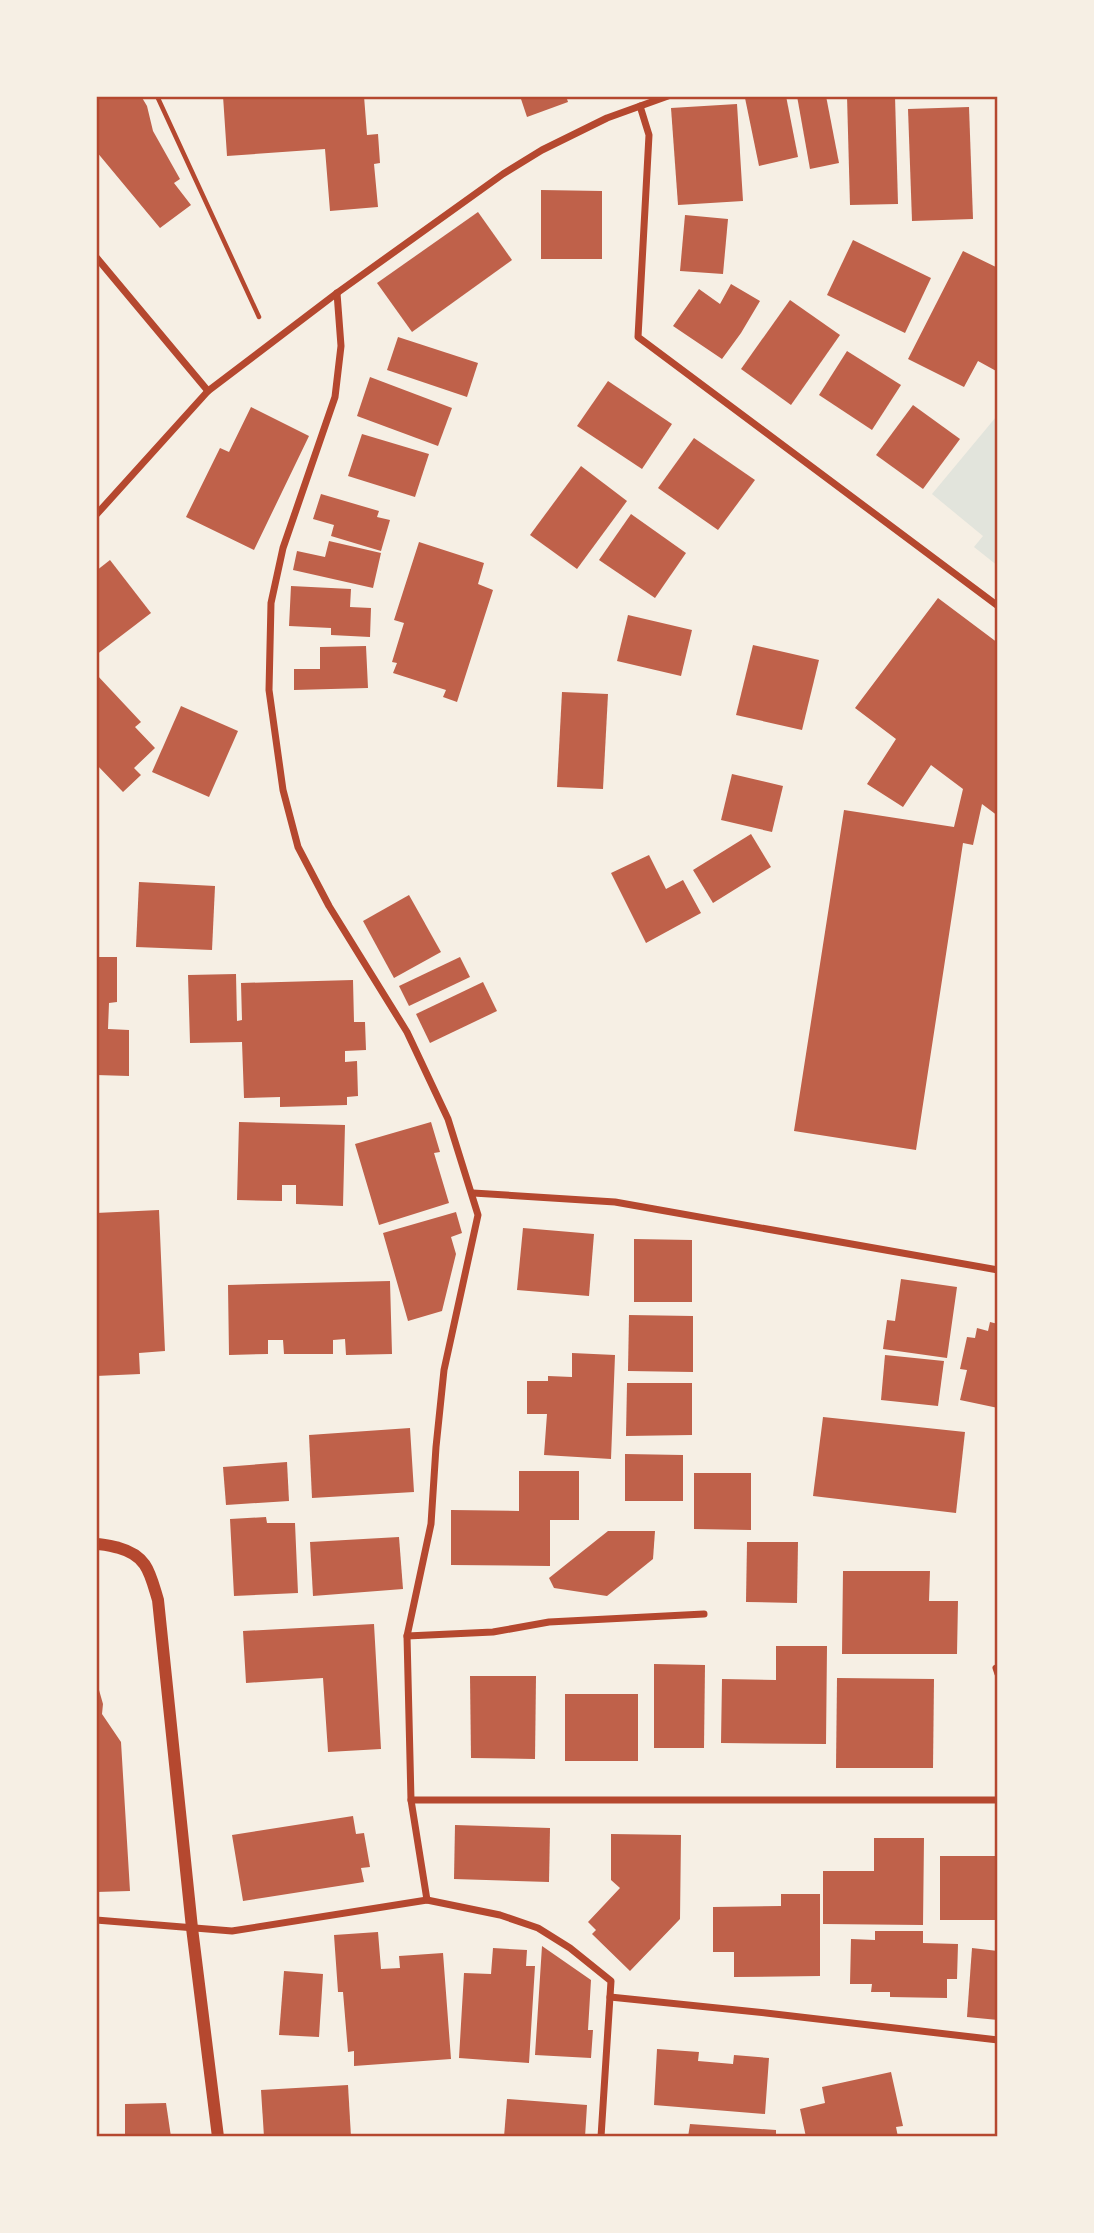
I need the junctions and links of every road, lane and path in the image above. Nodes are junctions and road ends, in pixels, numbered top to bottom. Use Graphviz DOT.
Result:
graph roads {
  1 [pos="157,96"];
  2 [pos="668,96"];
  3 [pos="640,106"];
  4 [pos="96,257"];
  5 [pos="337,293"];
  6 [pos="271,343"];
  7 [pos="208,391"];
  8 [pos="96,515"];
  9 [pos="998,606"];
  10 [pos="473,1193"];
  11 [pos="998,1270"];
  12 [pos="96,1544"];
  13 [pos="704,1614"];
  14 [pos="407,1636"];
  15 [pos="411,1800"];
  16 [pos="998,1800"];
  17 [pos="428,1900"];
  18 [pos="96,1920"];
  19 [pos="192,1928"];
  20 [pos="610,1997"];
  21 [pos="998,2040"];
  22 [pos="218,2137"];
  23 [pos="601,2137"];
  1 -- 6 [label="path"];
  2 -- 3 [label="street"];
  3 -- 5 [label="street"];
  3 -- 9 [label="street"];
  4 -- 7 [label="street"];
  5 -- 6 [label="street"];
  5 -- 10 [label="street"];
  6 -- 7 [label="street"];
  7 -- 8 [label="street"];
  10 -- 11 [label="street"];
  10 -- 14 [label="street"];
  12 -- 19 [label="street"];
  13 -- 14 [label="street"];
  14 -- 15 [label="street"];
  15 -- 16 [label="street"];
  15 -- 17 [label="street"];
  17 -- 19 [label="street"];
  17 -- 20 [label="street"];
  18 -- 19 [label="street"];
  19 -- 22 [label="street"];
  20 -- 21 [label="street"];
  20 -- 23 [label="street"];
}
